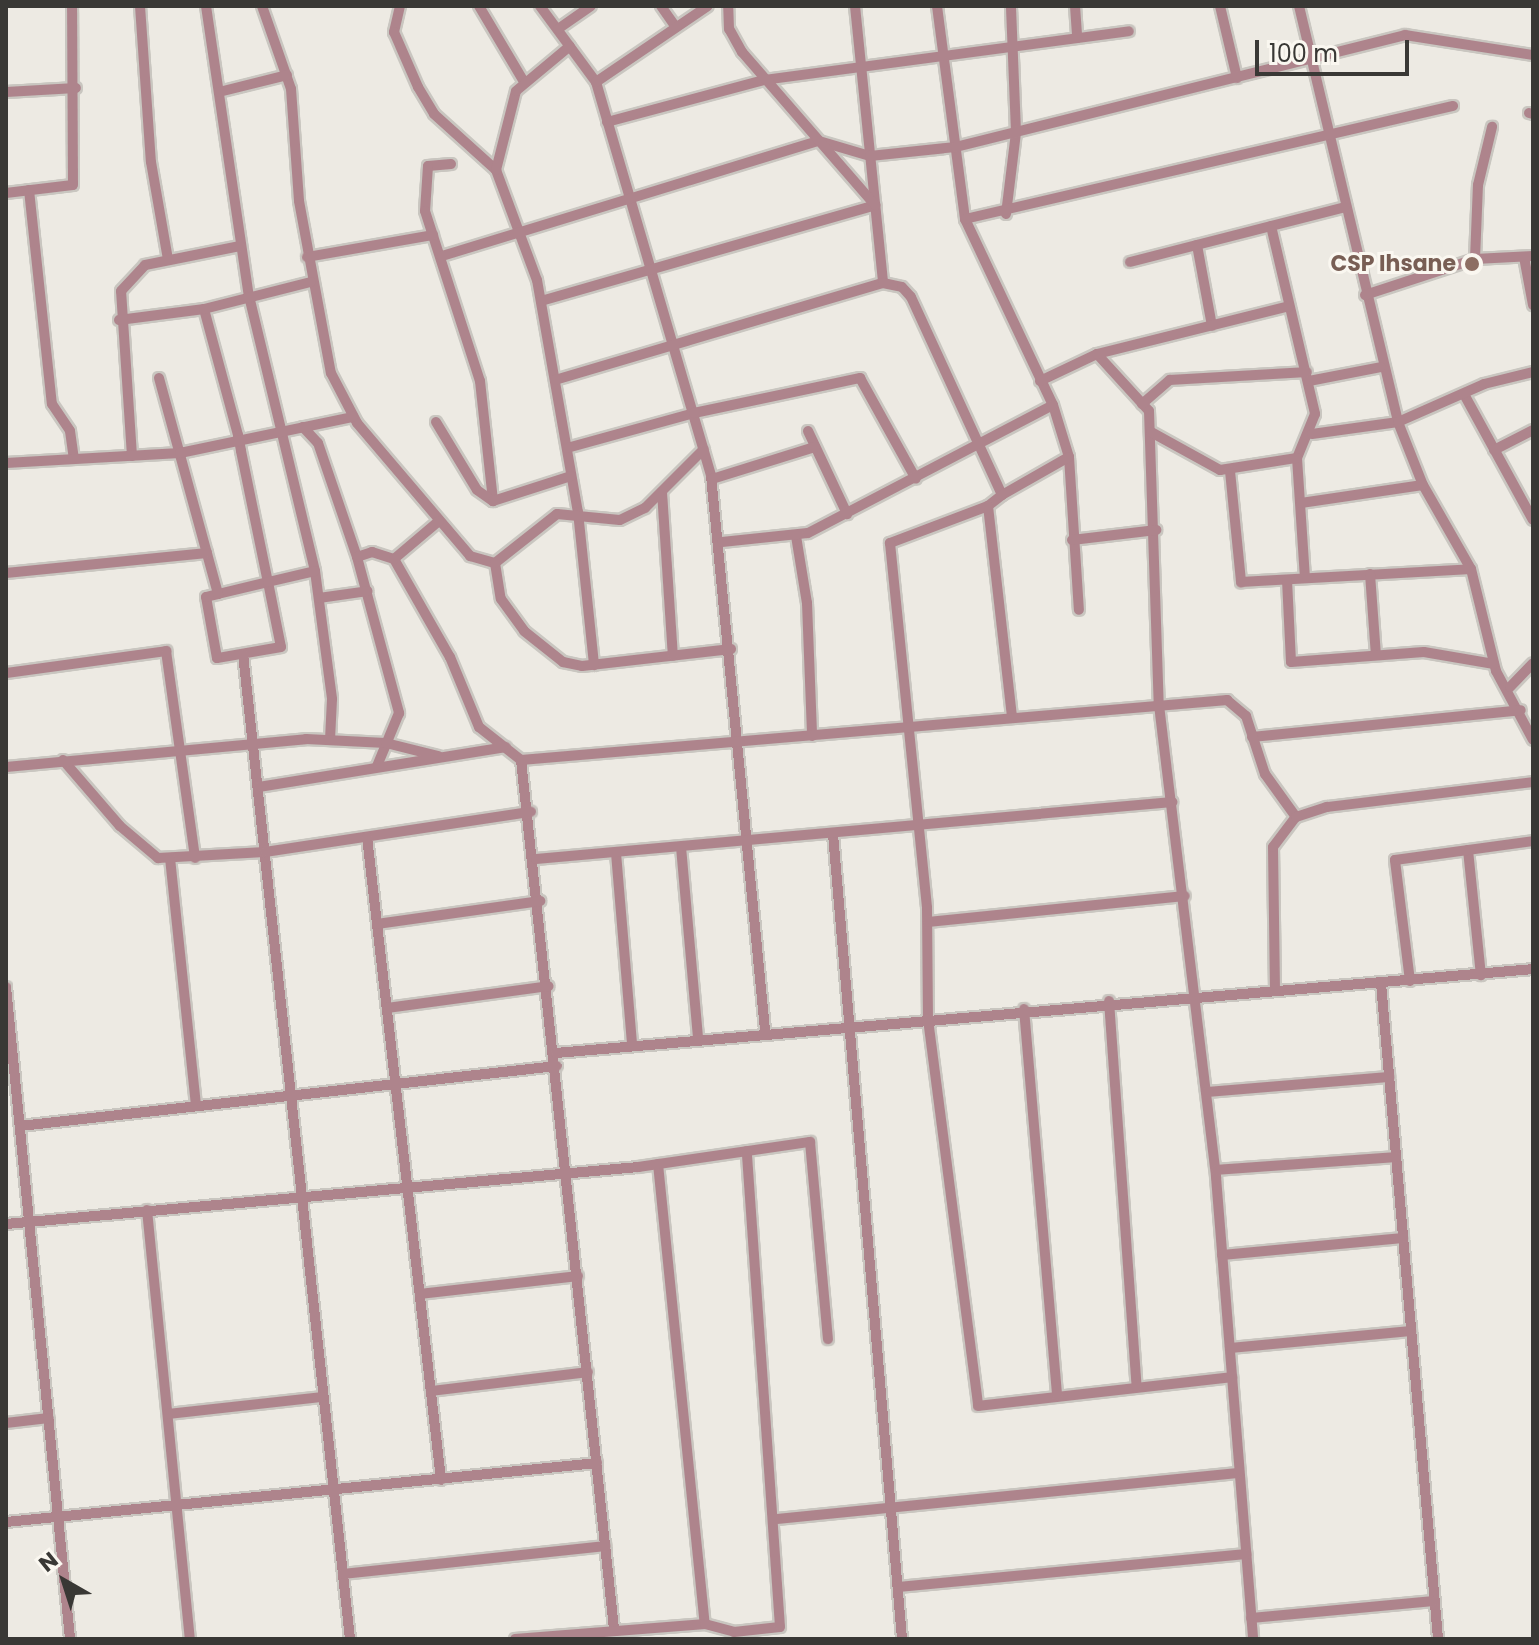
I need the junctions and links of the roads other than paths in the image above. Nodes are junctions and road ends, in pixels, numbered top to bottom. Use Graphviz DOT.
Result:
graph roads {
  1 [pos="72,6"];
  2 [pos="140,6"];
  3 [pos="206,6"];
  4 [pos="262,6"];
  5 [pos="400,6"];
  6 [pos="479,6"];
  7 [pos="540,6"];
  8 [pos="591,6"];
  9 [pos="661,6"];
  10 [pos="708,6"];
  11 [pos="728,6"];
  12 [pos="855,6"];
  13 [pos="937,6"];
  14 [pos="1011,6"];
  15 [pos="1075,6"];
  16 [pos="1220,6"];
  17 [pos="1299,6"];
  18 [pos="675,26"];
  19 [pos="558,29"];
  20 [pos="1129,31"];
  21 [pos="1077,38"];
  22 [pos="570,46"];
  23 [pos="1013,46"];
  24 [pos="1533,55"];
  25 [pos="944,56"];
  26 [pos="1312,60"];
  27 [pos="861,66"];
  28 [pos="287,75"];
  29 [pos="1237,78"];
  30 [pos="523,80"];
  31 [pos="764,80"];
  32 [pos="596,82"];
  33 [pos="76,88"];
  34 [pos="6,92"];
  35 [pos="219,92"];
  36 [pos="1453,106"];
  37 [pos="607,122"];
  38 [pos="1492,127"];
  39 [pos="1016,132"];
  40 [pos="1329,135"];
  41 [pos="819,141"];
  42 [pos="956,147"];
  43 [pos="870,156"];
  44 [pos="451,164"];
  45 [pos="496,170"];
  46 [pos="29,190"];
  47 [pos="6,193"];
  48 [pos="629,197"];
  49 [pos="875,205"];
  50 [pos="1346,207"];
  51 [pos="1006,214"];
  52 [pos="965,219"];
  53 [pos="1271,226"];
  54 [pos="518,232"];
  55 [pos="433,235"];
  56 [pos="1197,245"];
  57 [pos="240,246"];
  58 [pos="442,256"];
  59 [pos="1528,256"];
  60 [pos="307,257"];
  61 [pos="168,259"];
  62 [pos="1475,259"];
  63 [pos="1130,262"];
  64 [pos="653,269"];
  65 [pos="311,282"];
  66 [pos="883,283"];
  67 [pos="1365,295"];
  68 [pos="249,296"];
  69 [pos="541,301"];
  70 [pos="1533,305"];
  71 [pos="1289,306"];
  72 [pos="204,309"];
  73 [pos="119,320"];
  74 [pos="1212,326"];
  75 [pos="673,346"];
  76 [pos="1097,354"];
  77 [pos="1381,367"];
  78 [pos="1533,372"];
  79 [pos="1308,376"];
  80 [pos="159,378"];
  81 [pos="555,380"];
  82 [pos="1040,381"];
  83 [pos="1465,396"];
  84 [pos="1142,404"];
  85 [pos="1053,405"];
  86 [pos="694,413"];
  87 [pos="353,417"];
  88 [pos="436,422"];
  89 [pos="1398,422"];
  90 [pos="303,427"];
  91 [pos="1533,430"];
  92 [pos="808,431"];
  93 [pos="280,432"];
  94 [pos="1151,432"];
  95 [pos="1312,434"];
  96 [pos="239,440"];
  97 [pos="983,443"];
  98 [pos="815,447"];
  99 [pos="567,448"];
  100 [pos="704,449"];
  101 [pos="1494,450"];
  102 [pos="180,453"];
  103 [pos="132,456"];
  104 [pos="1069,457"];
  105 [pos="1297,458"];
  106 [pos="74,459"];
  107 [pos="6,463"];
  108 [pos="1230,471"];
  109 [pos="571,476"];
  110 [pos="712,479"];
  111 [pos="916,479"];
  112 [pos="1423,485"];
  113 [pos="662,492"];
  114 [pos="1002,495"];
  115 [pos="493,501"];
  116 [pos="1301,503"];
  117 [pos="988,506"];
  118 [pos="578,512"];
  119 [pos="847,514"];
  120 [pos="1533,520"];
  121 [pos="439,521"];
  122 [pos="1156,530"];
  123 [pos="796,536"];
  124 [pos="1072,540"];
  125 [pos="722,542"];
  126 [pos="207,553"];
  127 [pos="357,557"];
  128 [pos="394,559"];
  129 [pos="495,563"];
  130 [pos="1471,569"];
  131 [pos="315,571"];
  132 [pos="6,573"];
  133 [pos="1370,574"];
  134 [pos="1305,578"];
  135 [pos="1287,580"];
  136 [pos="268,582"];
  137 [pos="368,591"];
  138 [pos="218,594"];
  139 [pos="319,598"];
  140 [pos="1079,610"];
  141 [pos="731,649"];
  142 [pos="243,654"];
  143 [pos="1376,655"];
  144 [pos="673,656"];
  145 [pos="1533,663"];
  146 [pos="1494,664"];
  147 [pos="594,665"];
  148 [pos="6,673"];
  149 [pos="1510,687"];
  150 [pos="1159,705"];
  151 [pos="1521,710"];
  152 [pos="1012,718"];
  153 [pos="912,727"];
  154 [pos="812,736"];
  155 [pos="1252,737"];
  156 [pos="330,740"];
  157 [pos="1533,740"];
  158 [pos="254,743"];
  159 [pos="386,743"];
  160 [pos="740,743"];
  161 [pos="506,747"];
  162 [pos="179,748"];
  163 [pos="438,756"];
  164 [pos="63,760"];
  165 [pos="521,760"];
  166 [pos="377,766"];
  167 [pos="6,767"];
  168 [pos="1533,782"];
  169 [pos="259,787"];
  170 [pos="1172,802"];
  171 [pos="531,812"];
  172 [pos="1296,817"];
  173 [pos="919,826"];
  174 [pos="833,834"];
  175 [pos="367,837"];
  176 [pos="1533,841"];
  177 [pos="749,842"];
  178 [pos="681,847"];
  179 [pos="1468,850"];
  180 [pos="265,852"];
  181 [pos="616,853"];
  182 [pos="170,858"];
  183 [pos="195,858"];
  184 [pos="536,859"];
  185 [pos="1185,896"];
  186 [pos="540,901"];
  187 [pos="928,922"];
  188 [pos="377,924"];
  189 [pos="1533,969"];
  190 [pos="1481,975"];
  191 [pos="1410,981"];
  192 [pos="1381,983"];
  193 [pos="549,986"];
  194 [pos="6,987"];
  195 [pos="1275,990"];
  196 [pos="1197,999"];
  197 [pos="1109,1001"];
  198 [pos="387,1008"];
  199 [pos="1024,1009"];
  200 [pos="928,1019"];
  201 [pos="846,1025"];
  202 [pos="765,1030"];
  203 [pos="698,1036"];
  204 [pos="632,1043"];
  205 [pos="556,1053"];
  206 [pos="557,1066"];
  207 [pos="1389,1077"];
  208 [pos="396,1084"];
  209 [pos="1206,1092"];
  210 [pos="292,1096"];
  211 [pos="196,1106"];
  212 [pos="20,1126"];
  213 [pos="747,1151"];
  214 [pos="1396,1157"];
  215 [pos="658,1164"];
  216 [pos="568,1170"];
  217 [pos="1216,1170"];
  218 [pos="407,1185"];
  219 [pos="302,1194"];
  220 [pos="147,1210"];
  221 [pos="29,1222"];
  222 [pos="6,1224"];
  223 [pos="1403,1238"];
  224 [pos="1222,1255"];
  225 [pos="578,1276"];
  226 [pos="420,1294"];
  227 [pos="1411,1331"];
  228 [pos="828,1339"];
  229 [pos="1230,1348"];
  230 [pos="588,1372"];
  231 [pos="1232,1377"];
  232 [pos="1137,1387"];
  233 [pos="431,1391"];
  234 [pos="1057,1396"];
  235 [pos="323,1397"];
  236 [pos="168,1414"];
  237 [pos="49,1418"];
  238 [pos="6,1423"];
  239 [pos="597,1463"];
  240 [pos="1238,1473"];
  241 [pos="441,1480"];
  242 [pos="333,1492"];
  243 [pos="177,1507"];
  244 [pos="891,1508"];
  245 [pos="58,1518"];
  246 [pos="777,1519"];
  247 [pos="6,1522"];
  248 [pos="606,1546"];
  249 [pos="1246,1554"];
  250 [pos="343,1574"];
  251 [pos="898,1587"];
  252 [pos="1434,1601"];
  253 [pos="1251,1618"];
  254 [pos="705,1624"];
  255 [pos="614,1629"];
  256 [pos="631,1635"];
  257 [pos="734,1636"];
  258 [pos="70,1639"];
  259 [pos="190,1639"];
  260 [pos="350,1639"];
  261 [pos="515,1639"];
  262 [pos="902,1639"];
  263 [pos="1253,1639"];
  264 [pos="1438,1639"];
  1 -- 33 [label="street"];
  2 -- 61 [label="street"];
  3 -- 35 [label="street"];
  4 -- 28 [label="street"];
  5 -- 45 [label="street"];
  6 -- 30 [label="street"];
  7 -- 19 [label="street"];
  8 -- 19 [label="street"];
  9 -- 18 [label="street"];
  10 -- 18 [label="street"];
  11 -- 31 [label="street"];
  12 -- 27 [label="street"];
  13 -- 25 [label="street"];
  14 -- 23 [label="street"];
  15 -- 21 [label="street"];
  16 -- 29 [label="street"];
  17 -- 26 [label="street"];
  18 -- 32 [label="street"];
  19 -- 22 [label="street"];
  20 -- 21 [label="street"];
  21 -- 23 [label="street"];
  22 -- 30 [label="street"];
  22 -- 32 [label="street"];
  23 -- 25 [label="street"];
  23 -- 39 [label="street"];
  24 -- 26 [label="street"];
  25 -- 27 [label="street"];
  25 -- 42 [label="street"];
  26 -- 29 [label="street"];
  26 -- 40 [label="street"];
  27 -- 31 [label="street"];
  27 -- 43 [label="street"];
  28 -- 35 [label="street"];
  28 -- 60 [label="street"];
  29 -- 39 [label="street"];
  30 -- 45 [label="street"];
  31 -- 37 [label="street"];
  31 -- 41 [label="street"];
  32 -- 37 [label="street"];
  33 -- 34 [label="street"];
  33 -- 46 [label="street"];
  35 -- 57 [label="street"];
  36 -- 40 [label="street"];
  37 -- 48 [label="street"];
  38 -- 62 [label="street"];
  39 -- 42 [label="street"];
  39 -- 51 [label="street"];
  40 -- 50 [label="street"];
  40 -- 51 [label="street"];
  41 -- 43 [label="street"];
  41 -- 48 [label="street"];
  41 -- 49 [label="street"];
  42 -- 43 [label="street"];
  42 -- 52 [label="street"];
  43 -- 49 [label="street"];
  44 -- 55 [label="street"];
  45 -- 54 [label="street"];
  46 -- 47 [label="street"];
  46 -- 106 [label="street"];
  48 -- 54 [label="street"];
  48 -- 64 [label="street"];
  49 -- 64 [label="street"];
  49 -- 66 [label="street"];
  50 -- 53 [label="street"];
  50 -- 67 [label="street"];
  51 -- 52 [label="street"];
  52 -- 82 [label="street"];
  53 -- 56 [label="street"];
  53 -- 71 [label="street"];
  54 -- 58 [label="street"];
  54 -- 69 [label="street"];
  55 -- 58 [label="street"];
  55 -- 60 [label="street"];
  56 -- 63 [label="street"];
  56 -- 74 [label="street"];
  57 -- 61 [label="street"];
  57 -- 68 [label="street"];
  58 -- 115 [label="street"];
  59 -- 62 [label="street"];
  59 -- 70 [label="street"];
  60 -- 65 [label="street"];
  61 -- 73 [label="street"];
  62 -- 67 [label="street"];
  64 -- 69 [label="street"];
  64 -- 75 [label="street"];
  65 -- 68 [label="street"];
  65 -- 87 [label="street"];
  66 -- 75 [label="street"];
  66 -- 97 [label="street"];
  67 -- 77 [label="street"];
  68 -- 72 [label="street"];
  68 -- 93 [label="street"];
  69 -- 81 [label="street"];
  71 -- 74 [label="street"];
  71 -- 79 [label="street"];
  72 -- 73 [label="street"];
  72 -- 96 [label="street"];
  73 -- 103 [label="street"];
  74 -- 76 [label="street"];
  75 -- 81 [label="street"];
  75 -- 86 [label="street"];
  76 -- 82 [label="street"];
  76 -- 84 [label="street"];
  77 -- 79 [label="street"];
  77 -- 89 [label="street"];
  78 -- 83 [label="street"];
  79 -- 84 [label="street"];
  79 -- 95 [label="street"];
  80 -- 102 [label="street"];
  81 -- 99 [label="street"];
  82 -- 85 [label="street"];
  83 -- 89 [label="street"];
  83 -- 101 [label="street"];
  84 -- 94 [label="street"];
  85 -- 97 [label="street"];
  85 -- 104 [label="street"];
  86 -- 99 [label="street"];
  86 -- 100 [label="street"];
  86 -- 111 [label="street"];
  87 -- 90 [label="street"];
  87 -- 121 [label="street"];
  88 -- 115 [label="street"];
  89 -- 95 [label="street"];
  89 -- 112 [label="street"];
  90 -- 93 [label="street"];
  90 -- 127 [label="street"];
  91 -- 101 [label="street"];
  92 -- 98 [label="street"];
  93 -- 96 [label="street"];
  93 -- 131 [label="street"];
  94 -- 108 [label="street"];
  94 -- 122 [label="street"];
  95 -- 105 [label="street"];
  96 -- 102 [label="street"];
  96 -- 136 [label="street"];
  97 -- 111 [label="street"];
  97 -- 114 [label="street"];
  98 -- 110 [label="street"];
  98 -- 119 [label="street"];
  99 -- 109 [label="street"];
  100 -- 110 [label="street"];
  100 -- 113 [label="street"];
  101 -- 120 [label="street"];
  102 -- 103 [label="street"];
  102 -- 126 [label="street"];
  103 -- 106 [label="street"];
  104 -- 114 [label="street"];
  104 -- 124 [label="street"];
  105 -- 108 [label="street"];
  105 -- 116 [label="street"];
  106 -- 107 [label="street"];
  108 -- 135 [label="street"];
  109 -- 115 [label="street"];
  109 -- 118 [label="street"];
  110 -- 125 [label="street"];
  111 -- 119 [label="street"];
  112 -- 116 [label="street"];
  112 -- 130 [label="street"];
  113 -- 118 [label="street"];
  113 -- 144 [label="street"];
  114 -- 117 [label="street"];
  116 -- 134 [label="street"];
  117 -- 152 [label="street"];
  117 -- 153 [label="street"];
  118 -- 129 [label="street"];
  118 -- 147 [label="street"];
  119 -- 123 [label="street"];
  121 -- 128 [label="street"];
  121 -- 129 [label="street"];
  122 -- 124 [label="street"];
  122 -- 150 [label="street"];
  123 -- 125 [label="street"];
  123 -- 154 [label="street"];
  124 -- 140 [label="street"];
  125 -- 141 [label="street"];
  126 -- 132 [label="street"];
  126 -- 138 [label="street"];
  127 -- 128 [label="street"];
  127 -- 137 [label="street"];
  128 -- 161 [label="street"];
  129 -- 147 [label="street"];
  130 -- 133 [label="street"];
  130 -- 146 [label="street"];
  131 -- 136 [label="street"];
  131 -- 139 [label="street"];
  133 -- 134 [label="street"];
  133 -- 143 [label="street"];
  134 -- 135 [label="street"];
  135 -- 143 [label="street"];
  136 -- 138 [label="street"];
  136 -- 142 [label="street"];
  137 -- 139 [label="street"];
  137 -- 159 [label="street"];
  138 -- 142 [label="street"];
  139 -- 156 [label="street"];
  141 -- 144 [label="street"];
  141 -- 160 [label="street"];
  142 -- 158 [label="street"];
  143 -- 146 [label="street"];
  144 -- 147 [label="street"];
  145 -- 149 [label="street"];
  146 -- 149 [label="street"];
  148 -- 162 [label="street"];
  149 -- 151 [label="street"];
  150 -- 152 [label="street"];
  150 -- 155 [label="street"];
  150 -- 170 [label="street"];
  151 -- 155 [label="street"];
  151 -- 157 [label="street"];
  152 -- 153 [label="street"];
  153 -- 154 [label="street"];
  153 -- 173 [label="street"];
  154 -- 160 [label="street"];
  155 -- 172 [label="street"];
  156 -- 158 [label="street"];
  156 -- 159 [label="street"];
  158 -- 162 [label="street"];
  158 -- 169 [label="street"];
  159 -- 163 [label="street"];
  159 -- 166 [label="street"];
  160 -- 165 [label="street"];
  160 -- 177 [label="street"];
  161 -- 163 [label="street"];
  161 -- 165 [label="street"];
  162 -- 164 [label="street"];
  162 -- 183 [label="street"];
  163 -- 166 [label="street"];
  164 -- 167 [label="street"];
  164 -- 182 [label="street"];
  165 -- 171 [label="street"];
  166 -- 169 [label="street"];
  168 -- 172 [label="street"];
  169 -- 180 [label="street"];
  170 -- 173 [label="street"];
  170 -- 185 [label="street"];
  171 -- 175 [label="street"];
  171 -- 184 [label="street"];
  172 -- 195 [label="street"];
  173 -- 174 [label="street"];
  173 -- 187 [label="street"];
  174 -- 177 [label="street"];
  174 -- 201 [label="street"];
  175 -- 180 [label="street"];
  175 -- 188 [label="street"];
  176 -- 179 [label="street"];
  177 -- 178 [label="street"];
  177 -- 202 [label="street"];
  178 -- 181 [label="street"];
  178 -- 203 [label="street"];
  179 -- 190 [label="street"];
  179 -- 191 [label="street"];
  180 -- 183 [label="street"];
  180 -- 210 [label="street"];
  181 -- 184 [label="street"];
  181 -- 204 [label="street"];
  182 -- 183 [label="street"];
  182 -- 211 [label="street"];
  184 -- 186 [label="street"];
  185 -- 187 [label="street"];
  185 -- 196 [label="street"];
  186 -- 188 [label="street"];
  186 -- 193 [label="street"];
  187 -- 200 [label="street"];
  188 -- 198 [label="street"];
  189 -- 190 [label="street"];
  190 -- 191 [label="street"];
  191 -- 192 [label="street"];
  192 -- 195 [label="street"];
  192 -- 207 [label="street"];
  193 -- 198 [label="street"];
  193 -- 205 [label="street"];
  194 -- 212 [label="street"];
  195 -- 196 [label="street"];
  196 -- 197 [label="street"];
  196 -- 209 [label="street"];
  197 -- 199 [label="street"];
  197 -- 232 [label="street"];
  198 -- 208 [label="street"];
  199 -- 200 [label="street"];
  199 -- 234 [label="street"];
  200 -- 201 [label="street"];
  200 -- 234 [label="street"];
  201 -- 202 [label="street"];
  201 -- 244 [label="street"];
  202 -- 203 [label="street"];
  203 -- 204 [label="street"];
  204 -- 205 [label="street"];
  205 -- 206 [label="street"];
  206 -- 208 [label="street"];
  206 -- 216 [label="street"];
  207 -- 209 [label="street"];
  207 -- 214 [label="street"];
  208 -- 210 [label="street"];
  208 -- 218 [label="street"];
  209 -- 217 [label="street"];
  210 -- 211 [label="street"];
  210 -- 219 [label="street"];
  211 -- 212 [label="street"];
  212 -- 221 [label="street"];
  213 -- 215 [label="street"];
  213 -- 228 [label="street"];
  213 -- 246 [label="street"];
  214 -- 217 [label="street"];
  214 -- 223 [label="street"];
  215 -- 216 [label="street"];
  215 -- 254 [label="street"];
  216 -- 218 [label="street"];
  216 -- 225 [label="street"];
  217 -- 224 [label="street"];
  218 -- 219 [label="street"];
  218 -- 226 [label="street"];
  219 -- 220 [label="street"];
  219 -- 235 [label="street"];
  220 -- 221 [label="street"];
  220 -- 236 [label="street"];
  221 -- 222 [label="street"];
  221 -- 237 [label="street"];
  223 -- 224 [label="street"];
  223 -- 227 [label="street"];
  224 -- 229 [label="street"];
  225 -- 226 [label="street"];
  225 -- 230 [label="street"];
  226 -- 233 [label="street"];
  227 -- 229 [label="street"];
  227 -- 252 [label="street"];
  229 -- 231 [label="street"];
  230 -- 233 [label="street"];
  230 -- 239 [label="street"];
  231 -- 232 [label="street"];
  231 -- 240 [label="street"];
  232 -- 234 [label="street"];
  233 -- 241 [label="street"];
  235 -- 236 [label="street"];
  235 -- 242 [label="street"];
  236 -- 243 [label="street"];
  237 -- 238 [label="street"];
  237 -- 245 [label="street"];
  239 -- 241 [label="street"];
  239 -- 248 [label="street"];
  240 -- 244 [label="street"];
  240 -- 249 [label="street"];
  241 -- 242 [label="street"];
  242 -- 243 [label="street"];
  242 -- 250 [label="street"];
  243 -- 245 [label="street"];
  243 -- 259 [label="street"];
  244 -- 246 [label="street"];
  244 -- 251 [label="street"];
  245 -- 247 [label="street"];
  245 -- 258 [label="street"];
  246 -- 257 [label="street"];
  248 -- 250 [label="street"];
  248 -- 255 [label="street"];
  249 -- 251 [label="street"];
  249 -- 253 [label="street"];
  250 -- 260 [label="street"];
  251 -- 262 [label="street"];
  252 -- 253 [label="street"];
  252 -- 264 [label="street"];
  253 -- 263 [label="street"];
  254 -- 256 [label="street"];
  254 -- 257 [label="street"];
  255 -- 256 [label="street"];
  255 -- 261 [label="street"];
}
